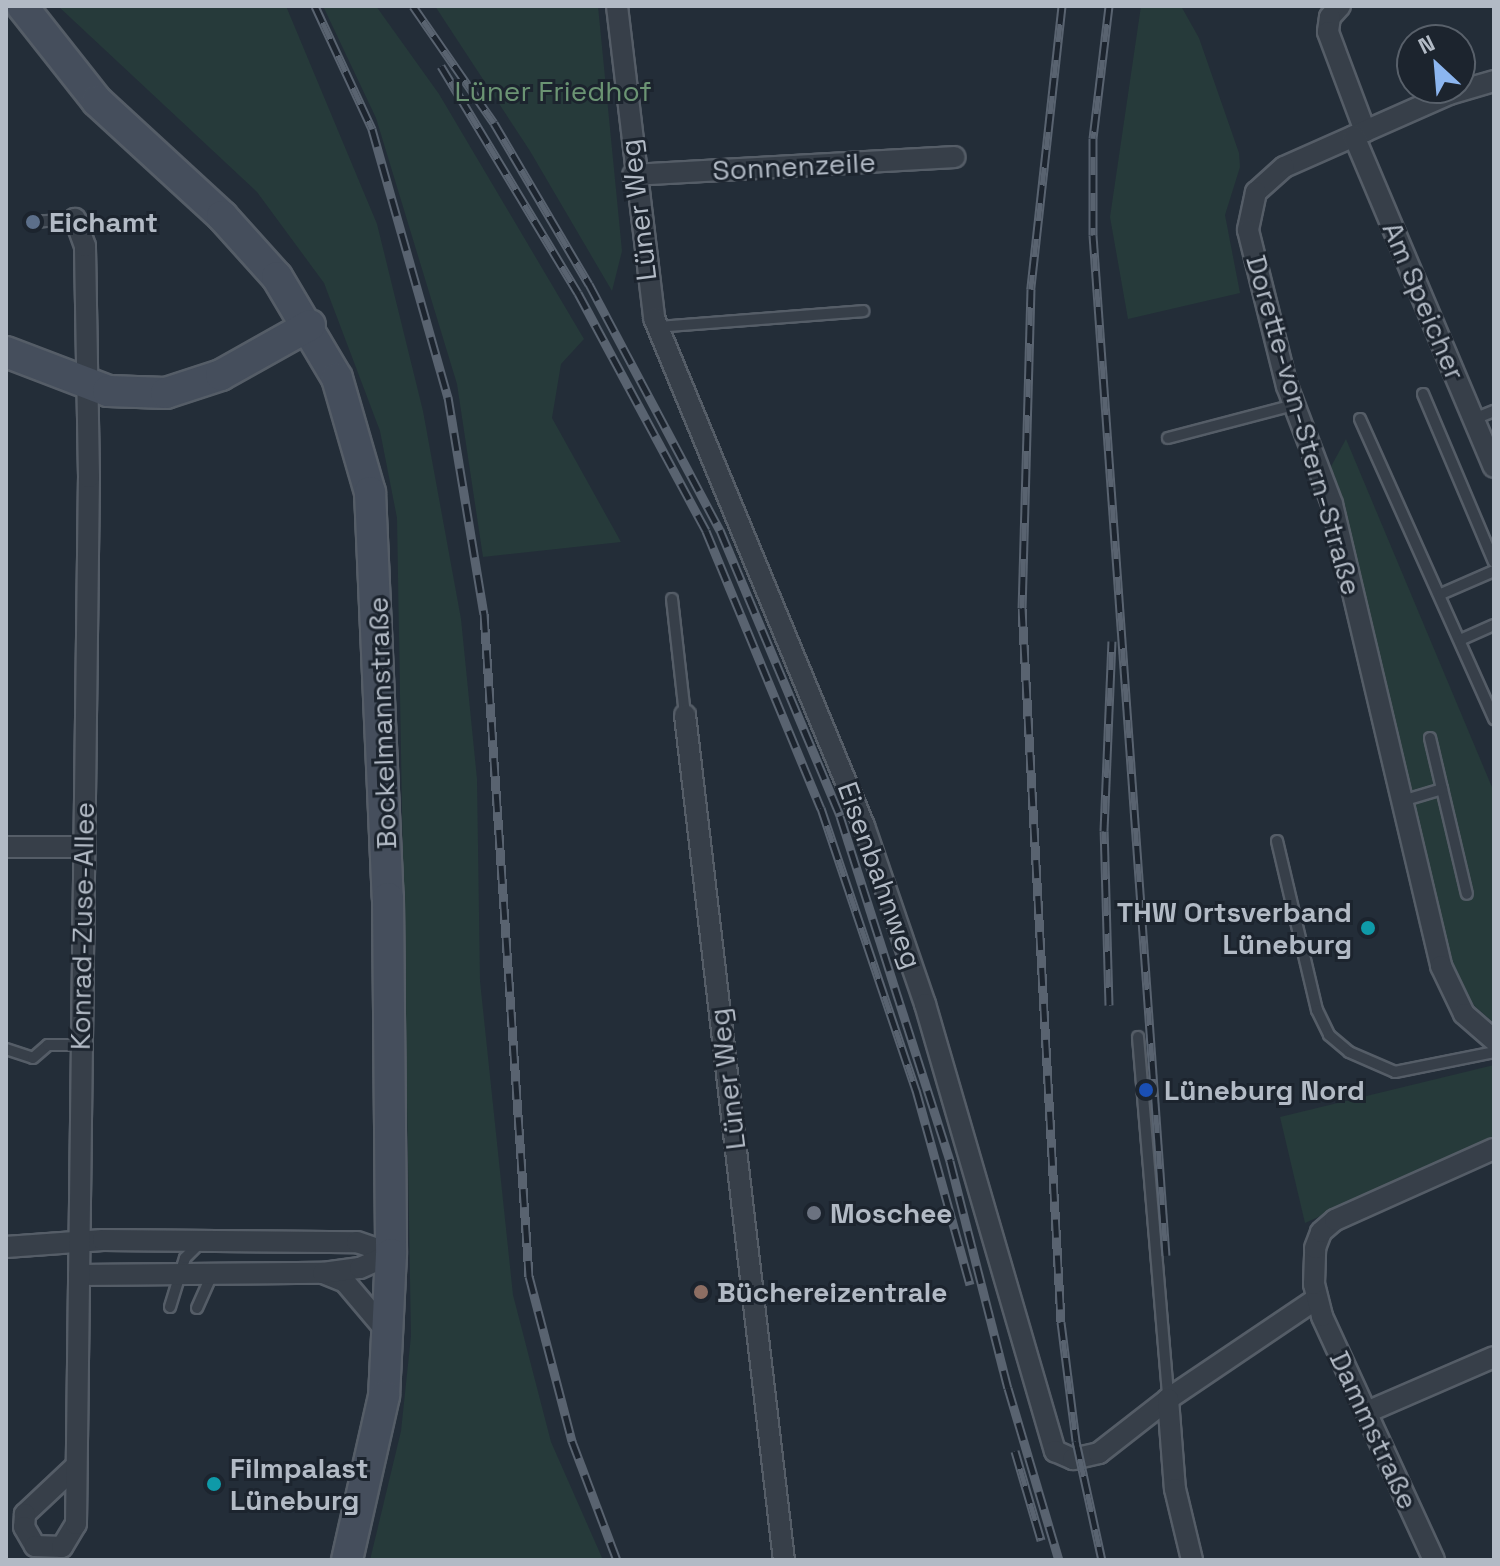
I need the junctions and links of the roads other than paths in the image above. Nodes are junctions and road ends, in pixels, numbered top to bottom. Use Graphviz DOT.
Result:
graph roads {
  1 [pos="22,6"];
  2 [pos="617,6"];
  3 [pos="1340,6"];
  4 [pos="1494,81"];
  5 [pos="1360,134"];
  6 [pos="954,157"];
  7 [pos="633,175"];
  8 [pos="75,219"];
  9 [pos="33,222"];
  10 [pos="863,311"];
  11 [pos="655,322"];
  12 [pos="310,325"];
  13 [pos="6,352"];
  14 [pos="87,386"];
  15 [pos="1423,394"];
  16 [pos="1294,405"];
  17 [pos="1494,411"];
  18 [pos="1360,419"];
  19 [pos="1474,419"];
  20 [pos="1168,438"];
  21 [pos="1494,467"];
  22 [pos="1494,562"];
  23 [pos="1494,571"];
  24 [pos="1441,594"];
  25 [pos="672,599"];
  26 [pos="1494,625"];
  27 [pos="1460,640"];
  28 [pos="685,715"];
  29 [pos="1494,719"];
  30 [pos="1430,738"];
  31 [pos="1442,789"];
  32 [pos="1402,801"];
  33 [pos="1277,841"];
  34 [pos="6,847"];
  35 [pos="83,847"];
  36 [pos="1467,894"];
  37 [pos="1138,1037"];
  38 [pos="1494,1040"];
  39 [pos="80,1045"];
  40 [pos="6,1049"];
  41 [pos="1494,1052"];
  42 [pos="1494,1149"];
  43 [pos="204,1240"];
  44 [pos="80,1243"];
  45 [pos="6,1247"];
  46 [pos="391,1254"];
  47 [pos="323,1273"];
  48 [pos="178,1274"];
  49 [pos="212,1274"];
  50 [pos="79,1275"];
  51 [pos="1316,1299"];
  52 [pos="170,1307"];
  53 [pos="197,1308"];
  54 [pos="389,1335"];
  55 [pos="1494,1357"];
  56 [pos="1168,1399"];
  57 [pos="1367,1412"];
  58 [pos="75,1467"];
  59 [pos="68,1554"];
  60 [pos="347,1560"];
  61 [pos="784,1560"];
  62 [pos="1192,1560"];
  63 [pos="1434,1560"];
  1 -- 12 [label="main road, Bockelmannstraße"];
  2 -- 7 [label="street, Lüner Weg"];
  3 -- 5 [label="street, Am Speicher"];
  4 -- 5 [label="street, Dorette-von-Stern-Straße"];
  5 -- 16 [label="street, Dorette-von-Stern-Straße"];
  5 -- 19 [label="street, Am Speicher"];
  6 -- 7 [label="street, Sonnenzeile"];
  7 -- 11 [label="street, Lüner Weg"];
  8 -- 9 [label="lane"];
  8 -- 14 [label="street, Konrad-Zuse-Allee"];
  10 -- 11 [label="lane"];
  11 -- 56 [label="street, Eisenbahnweg"];
  12 -- 14 [label="main road"];
  12 -- 46 [label="main road, Bockelmannstraße"];
  13 -- 14 [label="main road"];
  14 -- 35 [label="street, Konrad-Zuse-Allee"];
  15 -- 22 [label="lane"];
  16 -- 20 [label="lane"];
  16 -- 32 [label="street, Dorette-von-Stern-Straße"];
  17 -- 19 [label="lane"];
  18 -- 24 [label="lane"];
  19 -- 21 [label="street, Am Speicher"];
  23 -- 24 [label="lane"];
  24 -- 27 [label="lane"];
  25 -- 28 [label="lane, Lüner Weg"];
  26 -- 27 [label="lane"];
  27 -- 29 [label="lane"];
  28 -- 61 [label="street, Lüner Weg"];
  30 -- 31 [label="lane"];
  31 -- 32 [label="lane"];
  31 -- 36 [label="lane"];
  32 -- 38 [label="street, Dorette-von-Stern-Straße"];
  33 -- 41 [label="lane"];
  34 -- 35 [label="street"];
  35 -- 39 [label="street, Konrad-Zuse-Allee"];
  37 -- 56 [label="lane"];
  39 -- 40 [label="lane"];
  39 -- 44 [label="street, Konrad-Zuse-Allee"];
  42 -- 51 [label="street"];
  43 -- 44 [label="street"];
  43 -- 46 [label="street"];
  43 -- 48 [label="lane"];
  44 -- 45 [label="street"];
  44 -- 50 [label="street, Konrad-Zuse-Allee"];
  46 -- 47 [label="street"];
  46 -- 54 [label="main road, Bockelmannstraße"];
  47 -- 49 [label="street"];
  47 -- 54 [label="street"];
  48 -- 49 [label="street"];
  48 -- 50 [label="street"];
  48 -- 52 [label="lane"];
  49 -- 53 [label="lane"];
  50 -- 58 [label="street, Konrad-Zuse-Allee"];
  51 -- 56 [label="street"];
  51 -- 57 [label="street, Dammstraße"];
  54 -- 60 [label="main road, Bockelmannstraße"];
  55 -- 57 [label="street"];
  56 -- 62 [label="street"];
  57 -- 63 [label="street, Dammstraße"];
  58 -- 59 [label="street, Konrad-Zuse-Allee"];
  58 -- 59 [label="street, Konrad-Zuse-Allee"];
}
